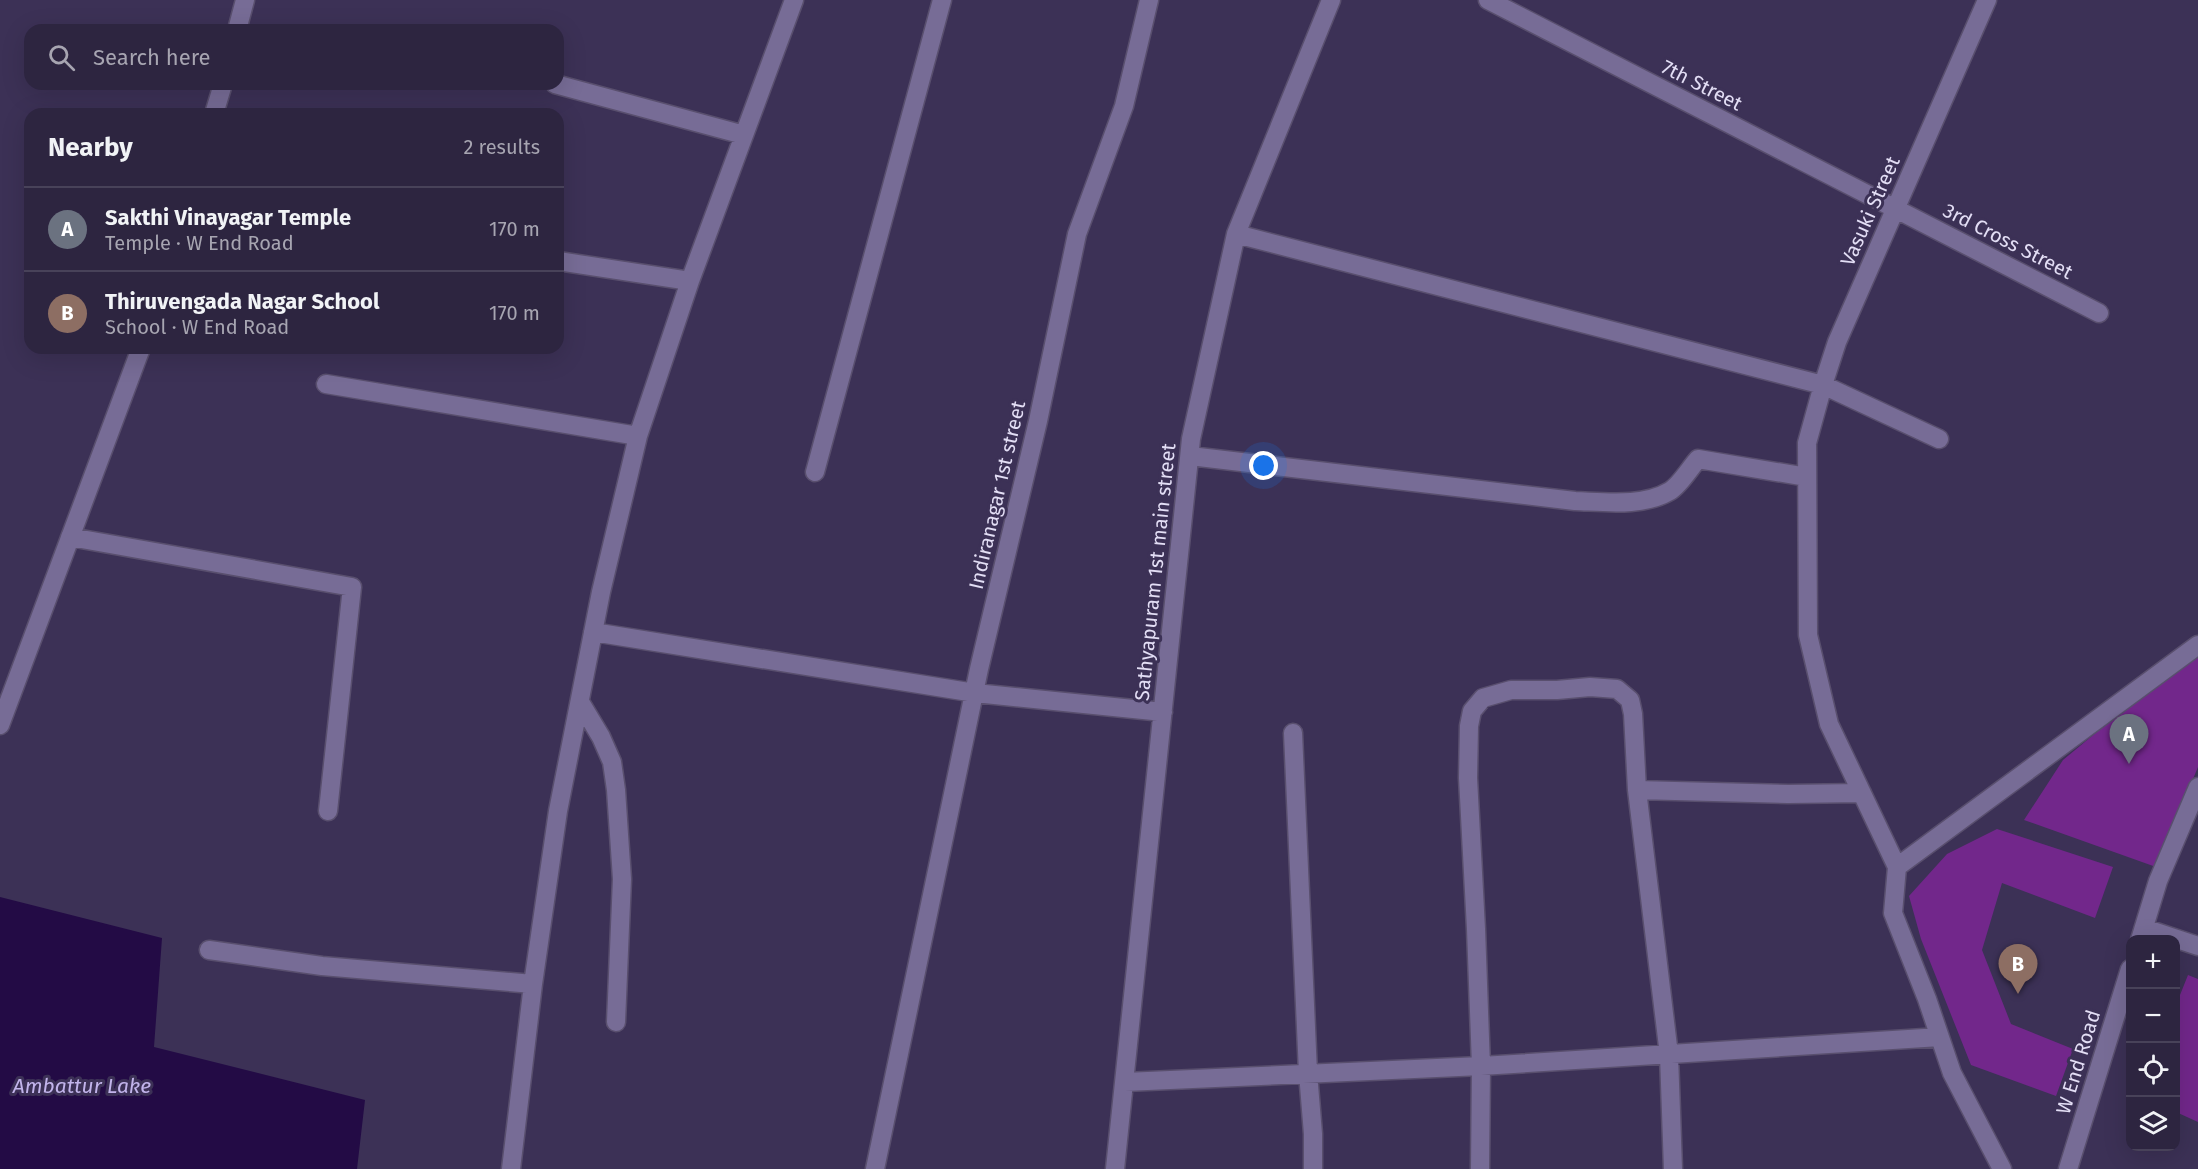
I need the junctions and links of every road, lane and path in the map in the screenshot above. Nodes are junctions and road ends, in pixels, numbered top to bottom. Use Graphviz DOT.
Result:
graph roads {
  1 [pos="245,0"];
  2 [pos="794,0"];
  3 [pos="942,0"];
  4 [pos="1149,0"];
  5 [pos="1331,0"];
  6 [pos="1488,0"];
  7 [pos="1987,0"];
  8 [pos="239,24"];
  9 [pos="564,86"];
  10 [pos="221,90"];
  11 [pos="216,108"];
  12 [pos="744,135"];
  13 [pos="1896,209"];
  14 [pos="1236,234"];
  15 [pos="564,262"];
  16 [pos="690,281"];
  17 [pos="2099,313"];
  18 [pos="139,354"];
  19 [pos="326,384"];
  20 [pos="1823,385"];
  21 [pos="638,436"];
  22 [pos="1939,439"];
  23 [pos="1190,456"];
  24 [pos="814,472"];
  25 [pos="1807,477"];
  26 [pos="70,537"];
  27 [pos="593,632"];
  28 [pos="2198,645"];
  29 [pos="975,693"];
  30 [pos="580,702"];
  31 [pos="1163,712"];
  32 [pos="0,725"];
  33 [pos="1293,733"];
  34 [pos="2198,787"];
  35 [pos="1637,790"];
  36 [pos="1862,793"];
  37 [pos="328,811"];
  38 [pos="1897,867"];
  39 [pos="2142,934"];
  40 [pos="2198,946"];
  41 [pos="209,950"];
  42 [pos="2126,982"];
  43 [pos="533,984"];
  44 [pos="616,1022"];
  45 [pos="1940,1037"];
  46 [pos="1669,1055"];
  47 [pos="1481,1066"];
  48 [pos="1308,1073"];
  49 [pos="1125,1082"];
  50 [pos="511,1169"];
  51 [pos="875,1169"];
  52 [pos="1115,1169"];
  53 [pos="1312,1169"];
  54 [pos="1480,1169"];
  55 [pos="1673,1169"];
  56 [pos="2002,1169"];
  57 [pos="2068,1169"];
  1 -- 8 [label="street"];
  2 -- 12 [label="street"];
  3 -- 24 [label="street"];
  4 -- 29 [label="street, Indiranagar 1st street"];
  5 -- 14 [label="street, Sathyapuram 1st main street"];
  6 -- 13 [label="street, 7th Street"];
  7 -- 13 [label="street, Vasuki Street"];
  9 -- 12 [label="street"];
  10 -- 11 [label="street"];
  12 -- 16 [label="street"];
  13 -- 17 [label="street, 3rd Cross Street"];
  13 -- 20 [label="street, Vasuki Street"];
  14 -- 20 [label="street"];
  14 -- 23 [label="street, Sathyapuram 1st main street"];
  15 -- 16 [label="street"];
  16 -- 21 [label="street"];
  18 -- 26 [label="street"];
  19 -- 21 [label="street"];
  20 -- 22 [label="street"];
  20 -- 25 [label="street, Vasuki Street"];
  21 -- 27 [label="street"];
  23 -- 25 [label="street"];
  23 -- 31 [label="street, Sathyapuram 1st main street"];
  25 -- 36 [label="street, Vasuki Street"];
  26 -- 32 [label="street"];
  26 -- 37 [label="street"];
  27 -- 29 [label="street"];
  27 -- 30 [label="street"];
  28 -- 38 [label="street"];
  29 -- 31 [label="street"];
  29 -- 51 [label="street, Indiranagar 1st street"];
  30 -- 43 [label="street"];
  30 -- 44 [label="street"];
  31 -- 49 [label="street, Sathyapuram 1st main street"];
  33 -- 48 [label="street"];
  34 -- 39 [label="street"];
  35 -- 36 [label="street"];
  35 -- 46 [label="street"];
  35 -- 47 [label="street"];
  36 -- 38 [label="street, Vasuki Street"];
  38 -- 45 [label="street"];
  39 -- 40 [label="street"];
  41 -- 43 [label="street"];
  42 -- 57 [label="street, W End Road"];
  43 -- 50 [label="street"];
  45 -- 46 [label="street"];
  45 -- 56 [label="street"];
  46 -- 47 [label="street"];
  46 -- 55 [label="street"];
  47 -- 48 [label="street"];
  47 -- 54 [label="street"];
  48 -- 49 [label="street"];
  48 -- 53 [label="street"];
  49 -- 52 [label="street, Sathyapuram 1st main street"];
}
